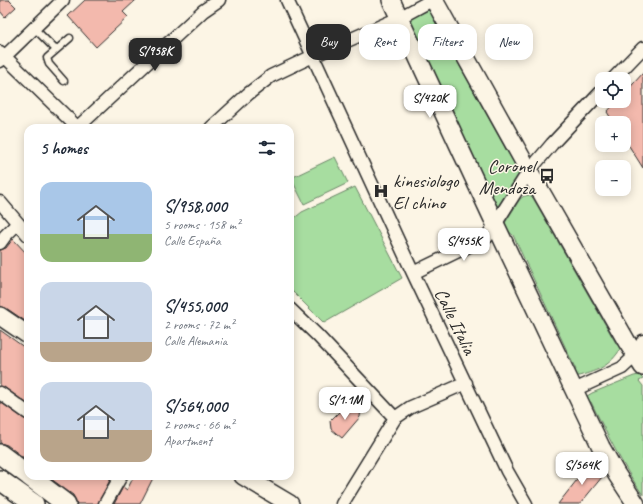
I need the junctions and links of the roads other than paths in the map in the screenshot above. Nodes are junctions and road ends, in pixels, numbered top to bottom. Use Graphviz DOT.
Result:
graph roads {
  1 [pos="63,0"];
  2 [pos="220,0"];
  3 [pos="287,0"];
  4 [pos="390,0"];
  5 [pos="433,0"];
  6 [pos="399,18"];
  7 [pos="34,28"];
  8 [pos="70,38"];
  9 [pos="351,39"];
  10 [pos="306,41"];
  11 [pos="643,48"];
  12 [pos="56,50"];
  13 [pos="1,57"];
  14 [pos="306,59"];
  15 [pos="315,60"];
  16 [pos="621,72"];
  17 [pos="64,80"];
  18 [pos="595,98"];
  19 [pos="74,124"];
  20 [pos="82,124"];
  21 [pos="215,124"];
  22 [pos="529,171"];
  23 [pos="0,202"];
  24 [pos="18,223"];
  25 [pos="495,226"];
  26 [pos="24,230"];
  27 [pos="0,243"];
  28 [pos="413,273"];
  29 [pos="294,313"];
  30 [pos="0,316"];
  31 [pos="24,332"];
  32 [pos="643,341"];
  33 [pos="639,361"];
  34 [pos="466,383"];
  35 [pos="574,390"];
  36 [pos="0,393"];
  37 [pos="24,410"];
  38 [pos="395,418"];
  39 [pos="0,454"];
  40 [pos="24,471"];
  41 [pos="0,480"];
  42 [pos="35,480"];
  43 [pos="117,480"];
  44 [pos="250,480"];
  45 [pos="34,504"];
  46 [pos="66,504"];
  47 [pos="105,504"];
  48 [pos="290,504"];
  49 [pos="342,504"];
  50 [pos="526,504"];
  51 [pos="636,504"];
  1 -- 7 [label="street"];
  2 -- 20 [label="street"];
  3 -- 10 [label="street, Calle Italia"];
  4 -- 6 [label="main road"];
  5 -- 6 [label="street"];
  5 -- 22 [label="main road"];
  6 -- 9 [label="street"];
  6 -- 25 [label="main road"];
  7 -- 12 [label="lane"];
  7 -- 13 [label="street"];
  8 -- 12 [label="lane"];
  11 -- 16 [label="street"];
  12 -- 17 [label="lane"];
  13 -- 19 [label="street"];
  14 -- 21 [label="street"];
  15 -- 28 [label="street, Calle Italia"];
  18 -- 22 [label="street"];
  22 -- 25 [label="street"];
  22 -- 33 [label="main road"];
  23 -- 24 [label="street"];
  24 -- 26 [label="street"];
  24 -- 27 [label="street"];
  25 -- 28 [label="street"];
  25 -- 35 [label="main road"];
  28 -- 34 [label="street, Calle Italia"];
  29 -- 38 [label="street"];
  30 -- 31 [label="main road"];
  32 -- 33 [label="street"];
  33 -- 35 [label="street"];
  34 -- 38 [label="street"];
  34 -- 50 [label="street, Calle Italia"];
  35 -- 51 [label="main road"];
  36 -- 37 [label="street"];
  38 -- 49 [label="street"];
  39 -- 40 [label="main road"];
  41 -- 45 [label="main road"];
  42 -- 46 [label="main road"];
  43 -- 47 [label="street"];
  44 -- 48 [label="main road"];
}
